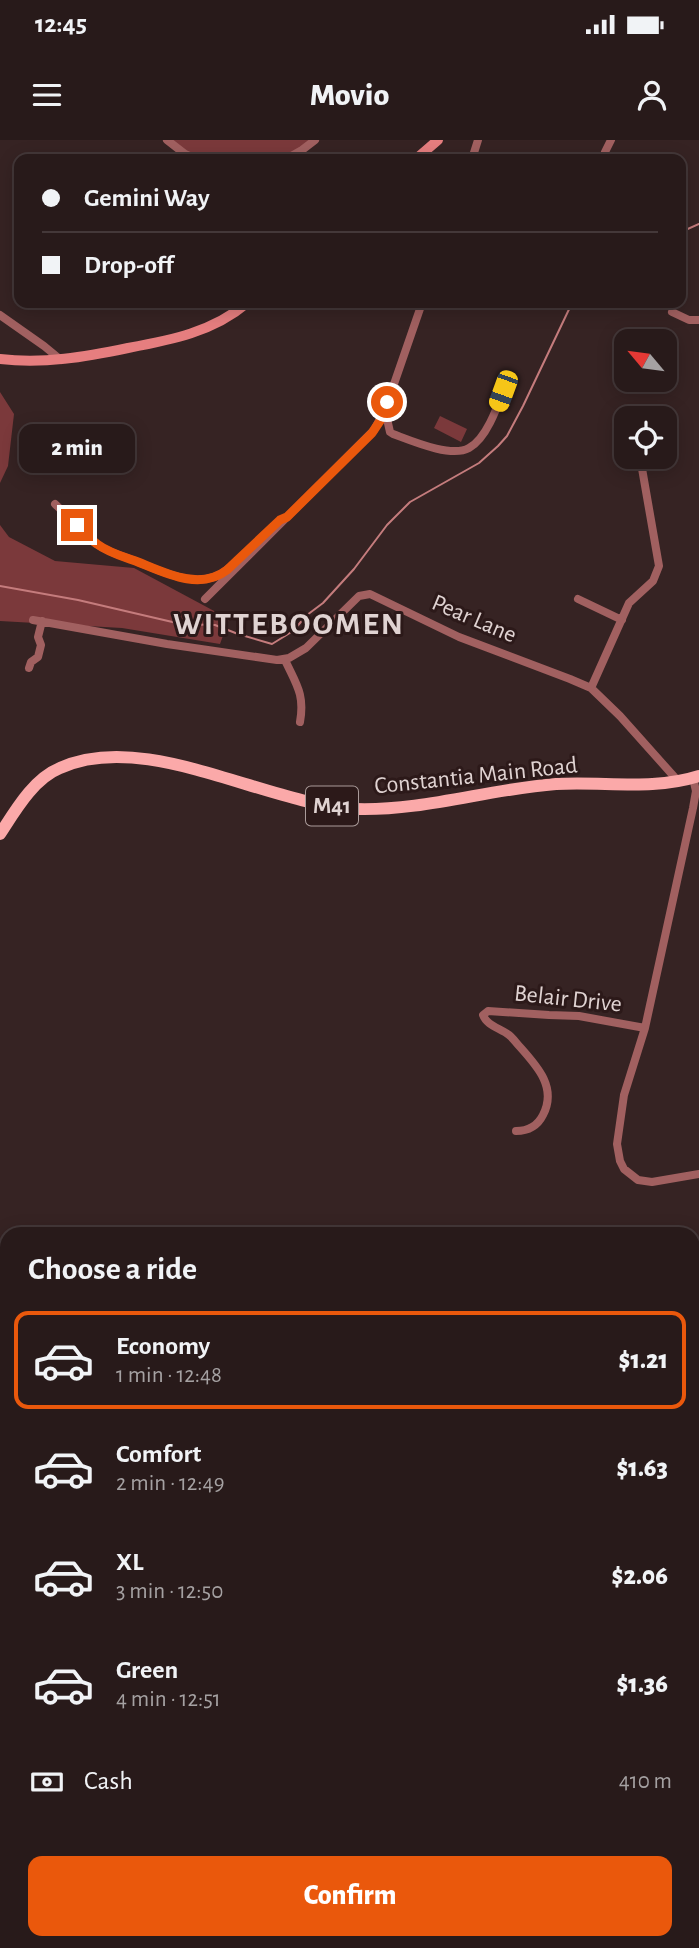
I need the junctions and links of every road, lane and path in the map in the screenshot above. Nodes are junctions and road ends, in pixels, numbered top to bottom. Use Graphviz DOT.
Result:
graph roads {
  1 [pos="167,140"];
  2 [pos="314,140"];
  3 [pos="438,140"];
  4 [pos="611,140"];
  5 [pos="605,152"];
  6 [pos="185,154"];
  7 [pos="295,154"];
  8 [pos="422,154"];
  9 [pos="240,308"];
  10 [pos="420,308"];
  11 [pos="672,312"];
  12 [pos="0,315"];
  13 [pos="699,320"];
  14 [pos="0,359"];
  15 [pos="61,360"];
  16 [pos="503,391"];
  17 [pos="384,410"];
  18 [pos="642,469"];
  19 [pos="55,504"];
  20 [pos="287,517"];
  21 [pos="205,599"];
  22 [pos="578,599"];
  23 [pos="622,620"];
  24 [pos="285,660"];
  25 [pos="29,668"];
  26 [pos="590,688"];
  27 [pos="300,722"];
  28 [pos="696,777"];
  29 [pos="678,781"];
  30 [pos="0,834"];
  31 [pos="645,1028"];
  32 [pos="516,1131"];
  33 [pos="699,1174"];
  1 -- 6 [label="street"];
  2 -- 7 [label="street"];
  3 -- 8 [label="street"];
  4 -- 5 [label="street"];
  9 -- 15 [label="street"];
  10 -- 17 [label="street"];
  11 -- 13 [label="street"];
  12 -- 15 [label="street"];
  14 -- 15 [label="street"];
  16 -- 17 [label="street"];
  17 -- 20 [label="street"];
  18 -- 23 [label="street"];
  19 -- 20 [label="street"];
  20 -- 21 [label="street"];
  22 -- 23 [label="street"];
  23 -- 26 [label="street"];
  24 -- 25 [label="street"];
  24 -- 26 [label="street, Pear Lane"];
  24 -- 27 [label="street"];
  26 -- 29 [label="street, Pear Lane"];
  28 -- 29 [label="main road, Constantia Main Road / M41"];
  28 -- 31 [label="street, Belair Drive"];
  29 -- 30 [label="main road, Constantia Main Road / M41"];
  31 -- 32 [label="street, Belair Drive"];
  31 -- 33 [label="street, Belair Drive"];
}
